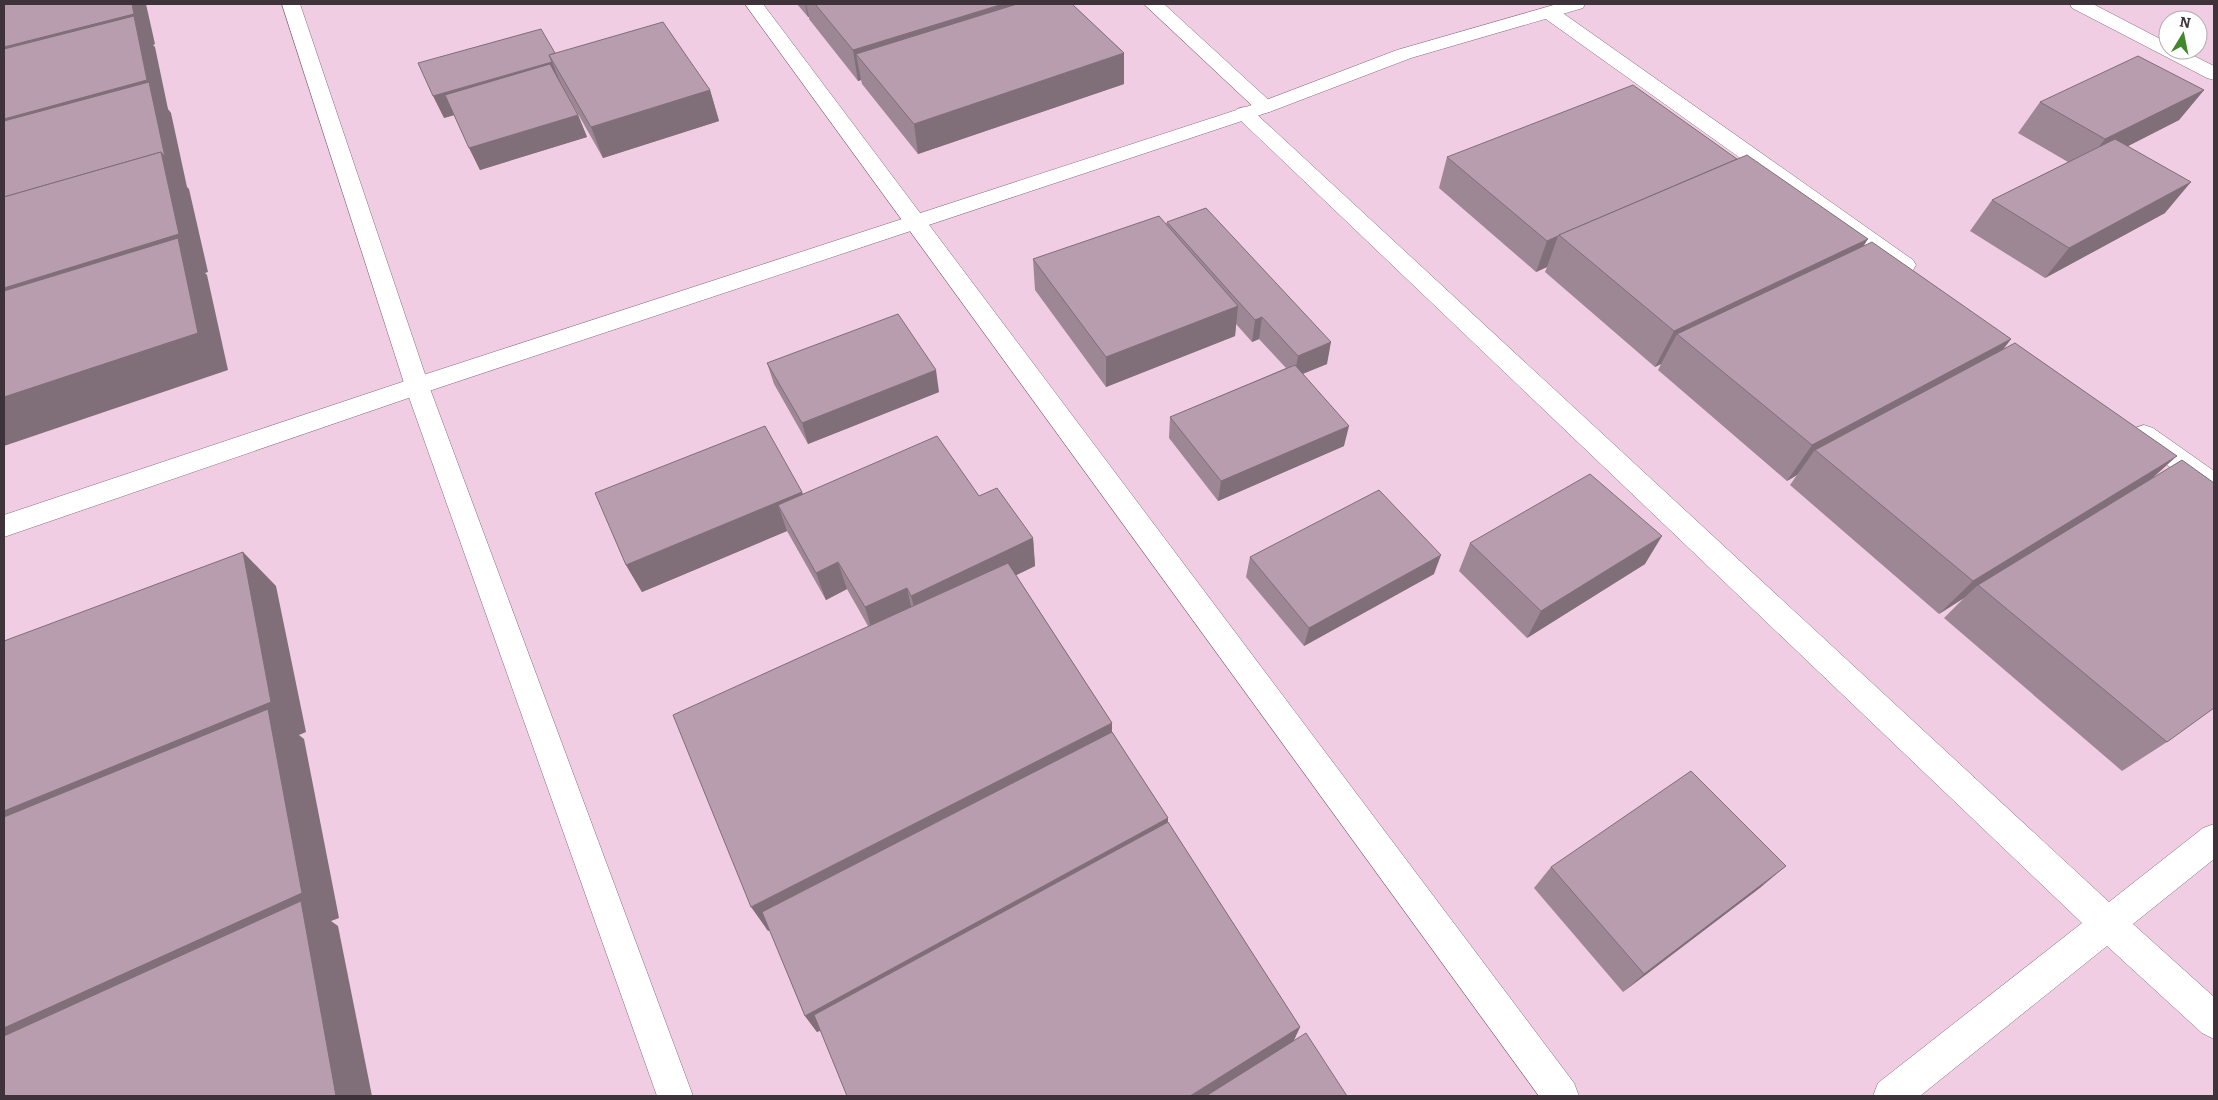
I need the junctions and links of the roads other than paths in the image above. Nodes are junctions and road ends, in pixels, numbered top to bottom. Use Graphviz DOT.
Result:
graph roads {
  1 [pos="291,4"];
  2 [pos="754,4"];
  3 [pos="1153,4"];
  4 [pos="1576,4"];
  5 [pos="2079,4"];
  6 [pos="1550,13"];
  7 [pos="2214,74"];
  8 [pos="1254,110"];
  9 [pos="915,223"];
  10 [pos="1923,278"];
  11 [pos="417,386"];
  12 [pos="2125,422"];
  13 [pos="2214,485"];
  14 [pos="4,526"];
  15 [pos="2214,839"];
  16 [pos="2108,924"];
  17 [pos="2214,1021"];
  18 [pos="675,1096"];
  19 [pos="1561,1096"];
  20 [pos="1892,1096"];
  1 -- 11 [label="street"];
  2 -- 9 [label="street"];
  3 -- 8 [label="street"];
  4 -- 6 [label="street"];
  5 -- 7 [label="street"];
  6 -- 8 [label="street"];
  6 -- 10 [label="street"];
  8 -- 9 [label="street"];
  8 -- 16 [label="street"];
  9 -- 11 [label="street"];
  9 -- 19 [label="street"];
  11 -- 14 [label="street"];
  11 -- 18 [label="street"];
  12 -- 13 [label="street"];
  15 -- 16 [label="street"];
  16 -- 17 [label="street"];
  16 -- 20 [label="street"];
}
